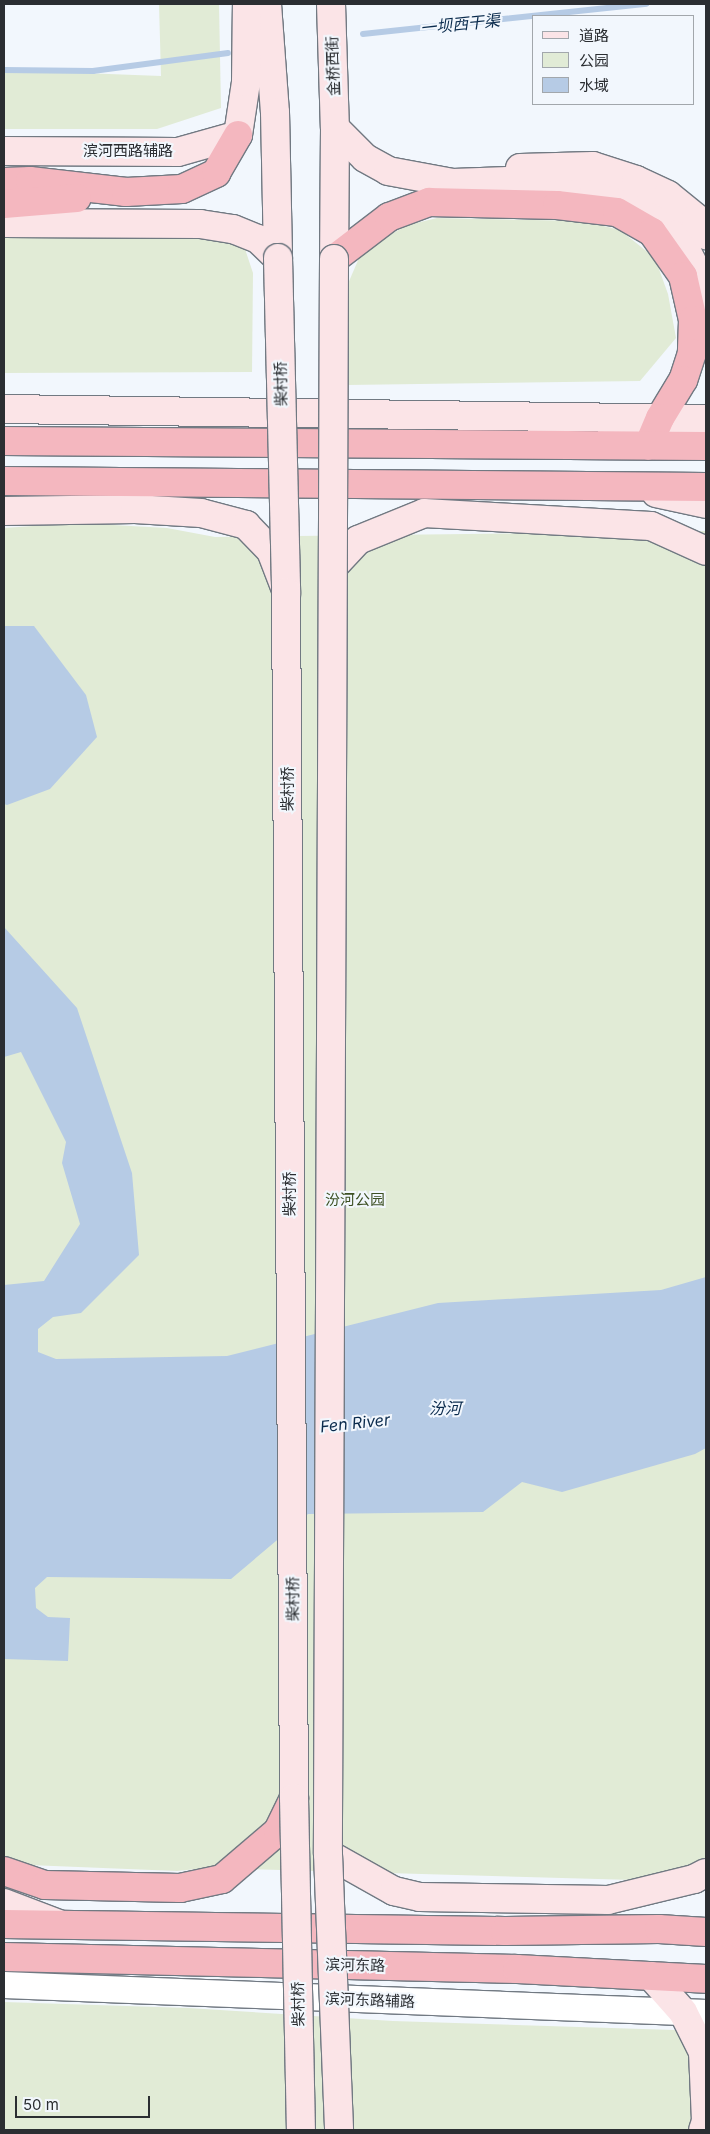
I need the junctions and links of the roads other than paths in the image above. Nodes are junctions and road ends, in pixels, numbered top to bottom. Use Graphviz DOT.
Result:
graph roads {
  1 [pos="247,4"];
  2 [pos="267,4"];
  3 [pos="331,4"];
  4 [pos="335,128"];
  5 [pos="238,135"];
  6 [pos="4,151"];
  7 [pos="4,182"];
  8 [pos="126,192"];
  9 [pos="4,204"];
  10 [pos="4,223"];
  11 [pos="706,235"];
  12 [pos="278,258"];
  13 [pos="334,259"];
  14 [pos="706,324"];
  15 [pos="4,409"];
  16 [pos="660,418"];
  17 [pos="706,419"];
  18 [pos="4,441"];
  19 [pos="648,446"];
  20 [pos="706,446"];
  21 [pos="4,481"];
  22 [pos="623,486"];
  23 [pos="706,487"];
  24 [pos="706,504"];
  25 [pos="4,511"];
  26 [pos="706,551"];
  27 [pos="333,567"];
  28 [pos="286,592"];
  29 [pos="294,1798"];
  30 [pos="328,1854"];
  31 [pos="4,1871"];
  32 [pos="706,1873"];
  33 [pos="4,1903"];
  34 [pos="706,1915"];
  35 [pos="4,1924"];
  36 [pos="61,1925"];
  37 [pos="614,1930"];
  38 [pos="706,1932"];
  39 [pos="4,1957"];
  40 [pos="651,1976"];
  41 [pos="706,1978"];
  42 [pos="4,1985"];
  43 [pos="695,2012"];
  44 [pos="301,2130"];
  45 [pos="339,2130"];
  46 [pos="703,2130"];
  1 -- 5 [label="main road"];
  2 -- 12 [label="main road, 柴村桥"];
  3 -- 4 [label="main road, 金桥西街"];
  4 -- 11 [label="main road"];
  4 -- 13 [label="main road, 金桥西街"];
  4 -- 14 [label="main road"];
  5 -- 6 [label="main road, 滨河西路辅路"];
  5 -- 8 [label="highway"];
  7 -- 8 [label="highway"];
  8 -- 9 [label="highway"];
  10 -- 12 [label="main road"];
  12 -- 28 [label="main road, 柴村桥, bridge"];
  13 -- 16 [label="highway"];
  13 -- 27 [label="main road, bridge"];
  15 -- 16 [label="main road"];
  16 -- 17 [label="main road"];
  16 -- 19 [label="highway"];
  18 -- 19 [label="highway"];
  19 -- 20 [label="highway"];
  21 -- 22 [label="highway"];
  22 -- 23 [label="highway"];
  22 -- 24 [label="main road"];
  25 -- 28 [label="main road"];
  26 -- 27 [label="main road"];
  27 -- 30 [label="main road, bridge"];
  28 -- 29 [label="main road, 柴村桥, bridge"];
  29 -- 31 [label="highway"];
  29 -- 44 [label="main road, 柴村桥, bridge"];
  30 -- 32 [label="main road"];
  30 -- 45 [label="main road, bridge"];
  33 -- 36 [label="main road"];
  34 -- 37 [label="highway"];
  35 -- 36 [label="highway"];
  36 -- 37 [label="highway"];
  37 -- 38 [label="highway"];
  39 -- 40 [label="highway, 滨河东路"];
  40 -- 41 [label="highway, 滨河东路"];
  40 -- 43 [label="main road"];
  42 -- 43 [label="street, 滨河东路辅路"];
  43 -- 46 [label="main road"];
}
